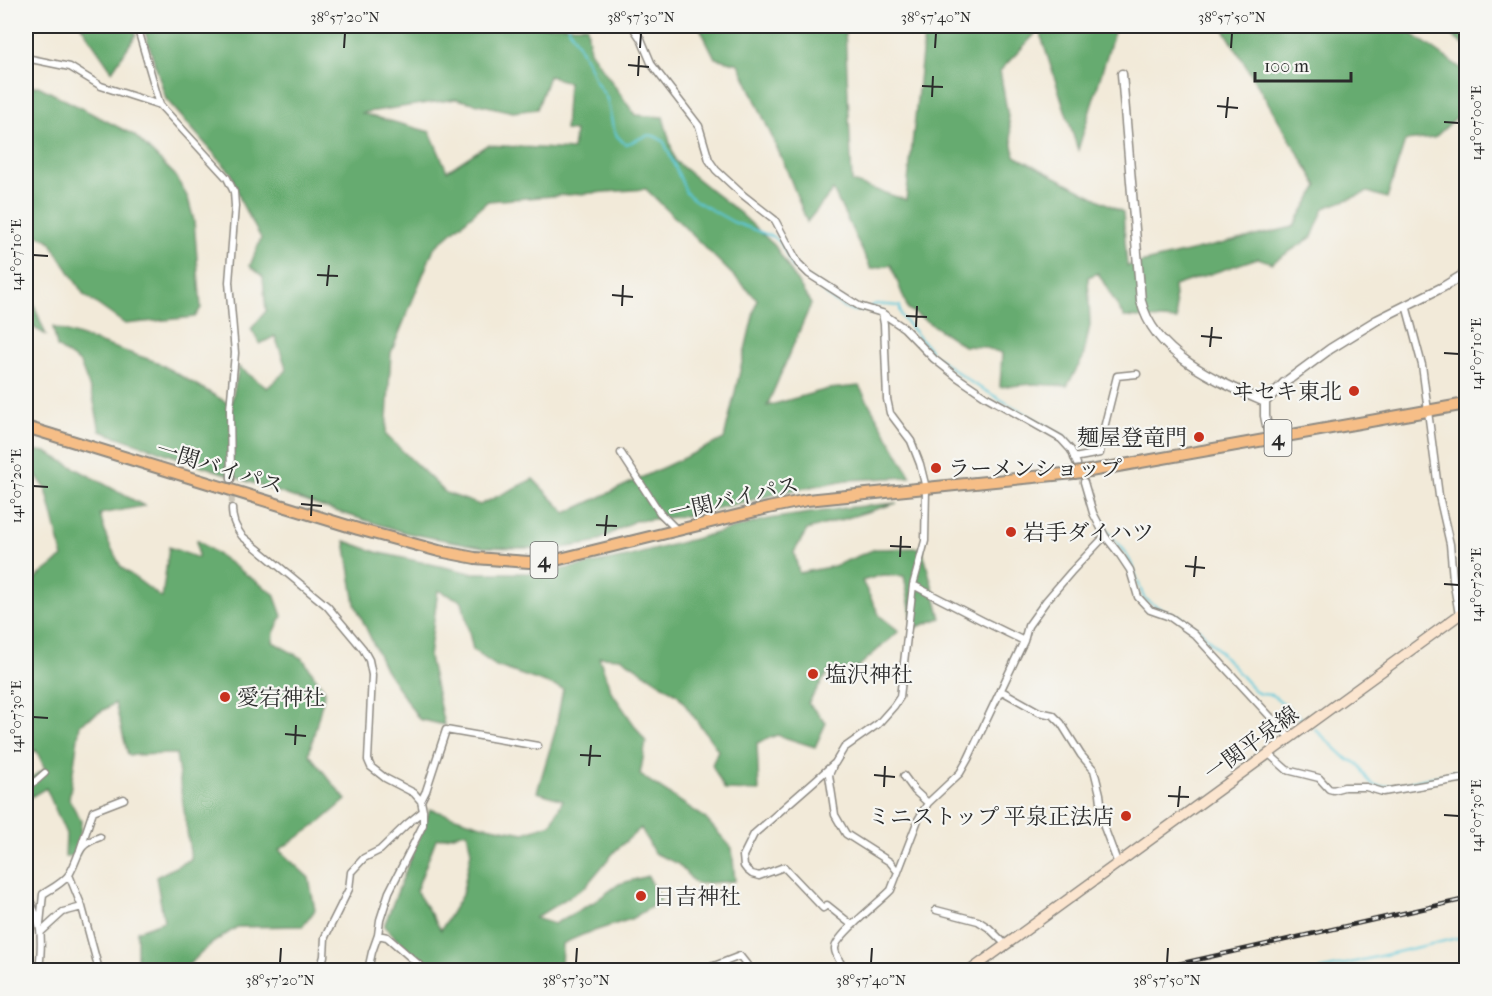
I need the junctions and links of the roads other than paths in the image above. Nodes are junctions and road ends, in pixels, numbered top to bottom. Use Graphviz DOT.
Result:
graph roads {
  1 [pos="138,26"];
  2 [pos="632,26"];
  3 [pos="26,58"];
  4 [pos="1122,74"];
  5 [pos="160,105"];
  6 [pos="1467,273"];
  7 [pos="1406,305"];
  8 [pos="882,313"];
  9 [pos="1137,374"];
  10 [pos="1265,402"];
  11 [pos="1467,404"];
  12 [pos="1427,411"];
  13 [pos="26,427"];
  14 [pos="1270,440"];
  15 [pos="621,453"];
  16 [pos="1075,465"];
  17 [pos="231,479"];
  18 [pos="1084,482"];
  19 [pos="926,489"];
  20 [pos="232,508"];
  21 [pos="677,530"];
  22 [pos="1105,536"];
  23 [pos="913,585"];
  24 [pos="1464,614"];
  25 [pos="1024,641"];
  26 [pos="1000,690"];
  27 [pos="1290,738"];
  28 [pos="538,746"];
  29 [pos="1269,754"];
  30 [pos="835,763"];
  31 [pos="45,773"];
  32 [pos="904,776"];
  33 [pos="1467,778"];
  34 [pos="26,786"];
  35 [pos="124,799"];
  36 [pos="421,801"];
  37 [pos="928,803"];
  38 [pos="423,811"];
  39 [pos="100,837"];
  40 [pos="79,850"];
  41 [pos="1118,864"];
  42 [pos="897,872"];
  43 [pos="69,875"];
  44 [pos="26,892"];
  45 [pos="82,907"];
  46 [pos="936,910"];
  47 [pos="40,924"];
  48 [pos="852,925"];
  49 [pos="41,932"];
  50 [pos="378,935"];
  51 [pos="1006,945"];
  52 [pos="689,969"];
  53 [pos="39,970"];
  54 [pos="99,970"];
  55 [pos="320,970"];
  56 [pos="368,970"];
  57 [pos="425,970"];
  58 [pos="750,970"];
  59 [pos="844,970"];
  60 [pos="971,970"];
  1 -- 5 [label="street"];
  2 -- 8 [label="street"];
  3 -- 5 [label="street"];
  4 -- 10 [label="street"];
  5 -- 17 [label="street"];
  6 -- 7 [label="street"];
  7 -- 10 [label="street"];
  7 -- 12 [label="street"];
  8 -- 16 [label="street"];
  8 -- 19 [label="street"];
  9 -- 16 [label="street"];
  10 -- 14 [label="street"];
  11 -- 12 [label="highway, 一関バイパス / 4"];
  12 -- 14 [label="highway, 一関バイパス / 4"];
  12 -- 24 [label="street"];
  13 -- 21 [label="highway, 一関バイパス / 4"];
  14 -- 16 [label="highway, 一関バイパス / 4, bridge"];
  15 -- 21 [label="street"];
  16 -- 19 [label="highway, 一関バイパス / 4"];
  18 -- 22 [label="street"];
  19 -- 21 [label="highway, 一関バイパス / 4"];
  19 -- 23 [label="street"];
  20 -- 36 [label="street"];
  22 -- 25 [label="street"];
  22 -- 27 [label="street"];
  23 -- 25 [label="street"];
  23 -- 30 [label="street"];
  24 -- 27 [label="main road, 一関平泉線"];
  25 -- 26 [label="street"];
  26 -- 37 [label="street"];
  26 -- 41 [label="street"];
  27 -- 29 [label="main road, 一関平泉線"];
  28 -- 36 [label="street"];
  29 -- 33 [label="street"];
  29 -- 41 [label="main road, 一関平泉線"];
  30 -- 42 [label="street"];
  30 -- 48 [label="street"];
  31 -- 34 [label="street"];
  32 -- 37 [label="street"];
  35 -- 40 [label="street"];
  36 -- 38 [label="street"];
  37 -- 42 [label="street"];
  38 -- 50 [label="street"];
  38 -- 55 [label="street"];
  39 -- 40 [label="street"];
  40 -- 43 [label="street"];
  41 -- 51 [label="main road, 一関平泉線"];
  42 -- 48 [label="street"];
  43 -- 45 [label="street"];
  43 -- 47 [label="street"];
  44 -- 47 [label="street"];
  45 -- 49 [label="street"];
  45 -- 54 [label="street"];
  46 -- 51 [label="street"];
  47 -- 49 [label="street"];
  48 -- 59 [label="street"];
  49 -- 53 [label="street"];
  50 -- 56 [label="street"];
  50 -- 57 [label="street"];
  51 -- 60 [label="main road, 一関平泉線"];
  52 -- 58 [label="street"];
}
